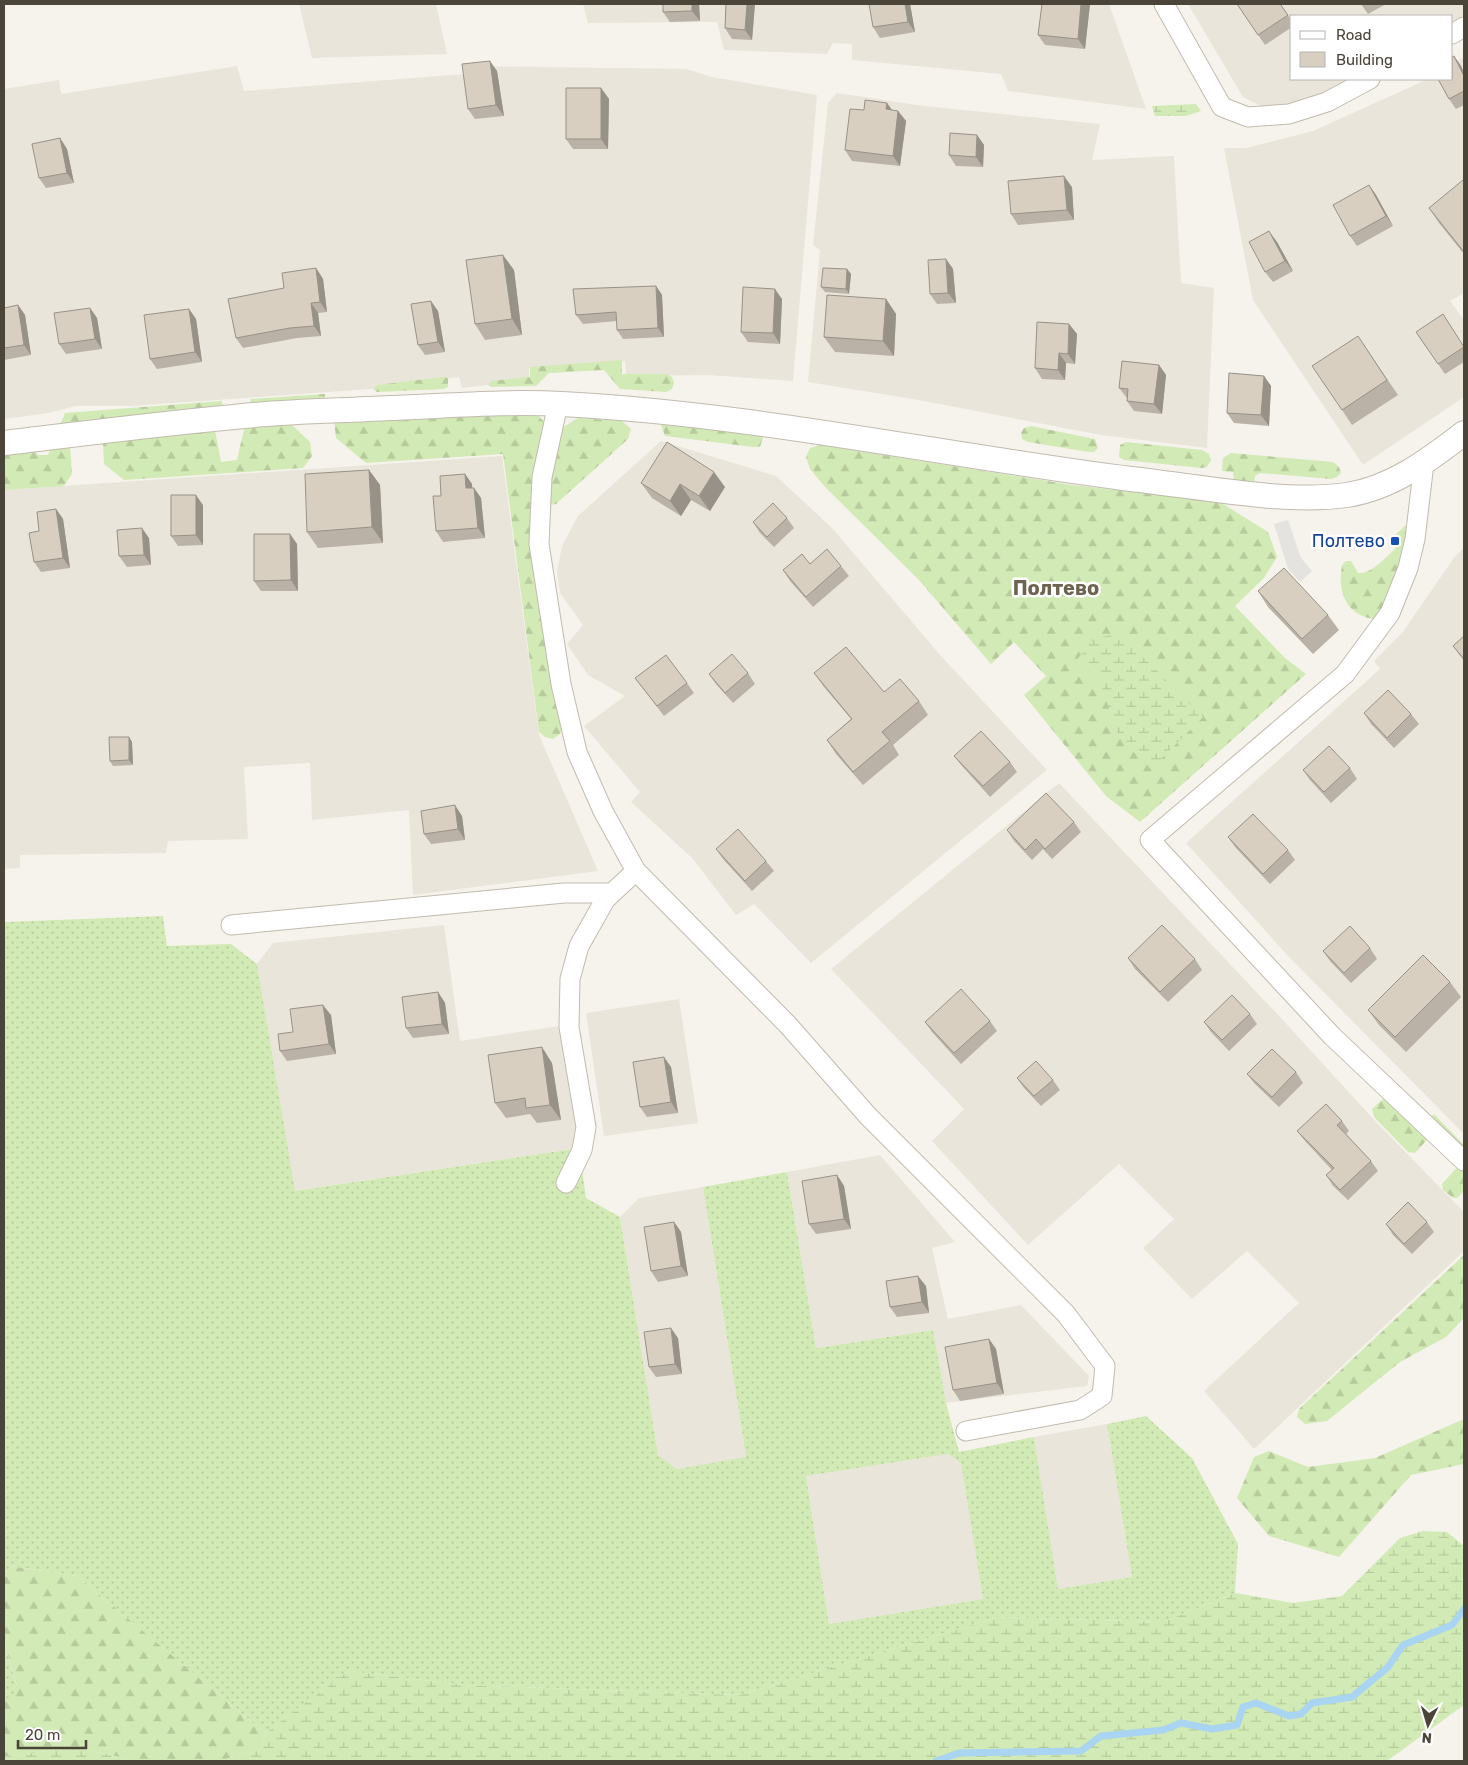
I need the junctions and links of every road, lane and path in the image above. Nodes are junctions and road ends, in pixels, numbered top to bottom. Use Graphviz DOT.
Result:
graph roads {
  1 [pos="1164,4"];
  2 [pos="1464,27"];
  3 [pos="1453,33"];
  4 [pos="1368,80"];
  5 [pos="558,404"];
  6 [pos="1464,433"];
  7 [pos="4,443"];
  8 [pos="1424,463"];
  9 [pos="636,870"];
  10 [pos="612,893"];
  11 [pos="231,925"];
  12 [pos="1464,1161"];
  13 [pos="566,1182"];
  14 [pos="966,1431"];
  1 -- 4 [label="street"];
  2 -- 3 [label="street"];
  5 -- 7 [label="street"];
  5 -- 8 [label="street"];
  5 -- 9 [label="street"];
  6 -- 8 [label="street"];
  8 -- 12 [label="street"];
  9 -- 10 [label="street"];
  9 -- 14 [label="street"];
  10 -- 11 [label="street"];
  10 -- 13 [label="street"];
}
